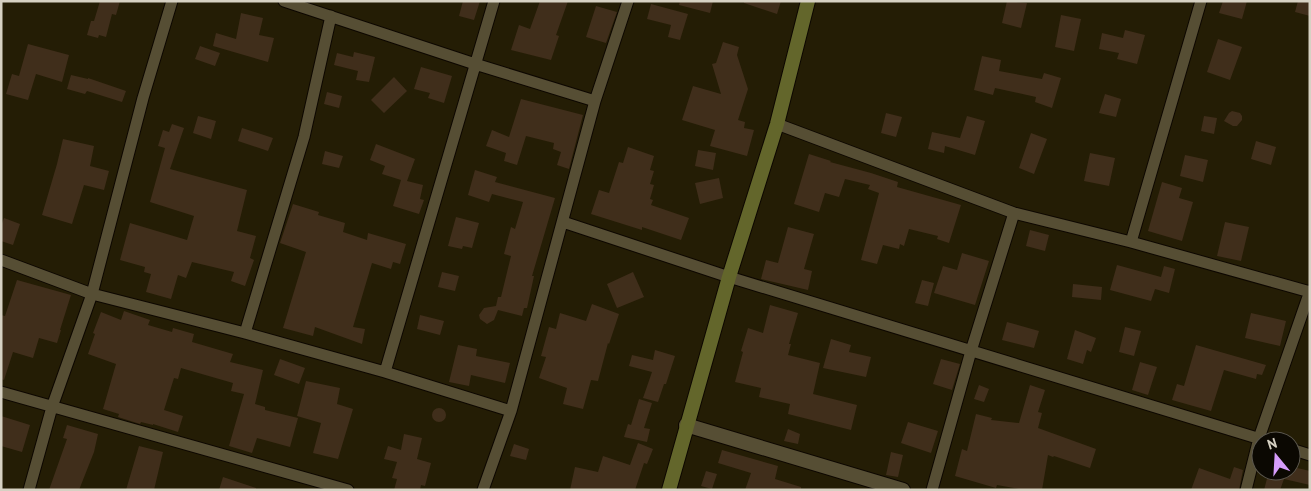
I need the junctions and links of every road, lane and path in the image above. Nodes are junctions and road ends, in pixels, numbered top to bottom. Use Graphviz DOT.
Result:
graph roads {
  1 [pos="284,1"];
  2 [pos="494,1"];
  3 [pos="628,1"];
  4 [pos="808,1"];
  5 [pos="1201,1"];
  6 [pos="173,3"];
  7 [pos="331,16"];
  8 [pos="475,64"];
  9 [pos="595,101"];
  10 [pos="777,124"];
  11 [pos="1014,213"];
  12 [pos="563,222"];
  13 [pos="1131,242"];
  14 [pos="1,260"];
  15 [pos="729,277"];
  16 [pos="1310,292"];
  17 [pos="92,294"];
  18 [pos="245,333"];
  19 [pos="970,351"];
  20 [pos="385,372"];
  21 [pos="1,392"];
  22 [pos="52,407"];
  23 [pos="511,411"];
  24 [pos="686,426"];
  25 [pos="1266,431"];
  26 [pos="1251,436"];
  27 [pos="1251,475"];
  28 [pos="29,490"];
  29 [pos="348,490"];
  30 [pos="483,490"];
  31 [pos="669,490"];
  32 [pos="903,490"];
  33 [pos="932,490"];
  34 [pos="1246,490"];
  1 -- 7 [label="street"];
  2 -- 8 [label="street"];
  3 -- 9 [label="street"];
  4 -- 10 [label="main road"];
  5 -- 13 [label="street"];
  6 -- 17 [label="street"];
  7 -- 8 [label="street"];
  7 -- 18 [label="street"];
  8 -- 9 [label="street"];
  8 -- 20 [label="street"];
  9 -- 12 [label="street"];
  10 -- 11 [label="street"];
  10 -- 15 [label="main road"];
  11 -- 13 [label="street"];
  11 -- 19 [label="street"];
  12 -- 15 [label="street"];
  12 -- 23 [label="street"];
  13 -- 16 [label="street"];
  14 -- 17 [label="street"];
  15 -- 19 [label="street"];
  15 -- 24 [label="main road"];
  16 -- 25 [label="street"];
  17 -- 18 [label="street"];
  17 -- 22 [label="street"];
  18 -- 20 [label="street"];
  19 -- 26 [label="street"];
  19 -- 33 [label="street"];
  20 -- 23 [label="street"];
  21 -- 22 [label="street"];
  22 -- 28 [label="street"];
  22 -- 29 [label="street"];
  23 -- 30 [label="street"];
  24 -- 31 [label="main road"];
  24 -- 32 [label="street"];
  27 -- 34 [label="street"];
}
